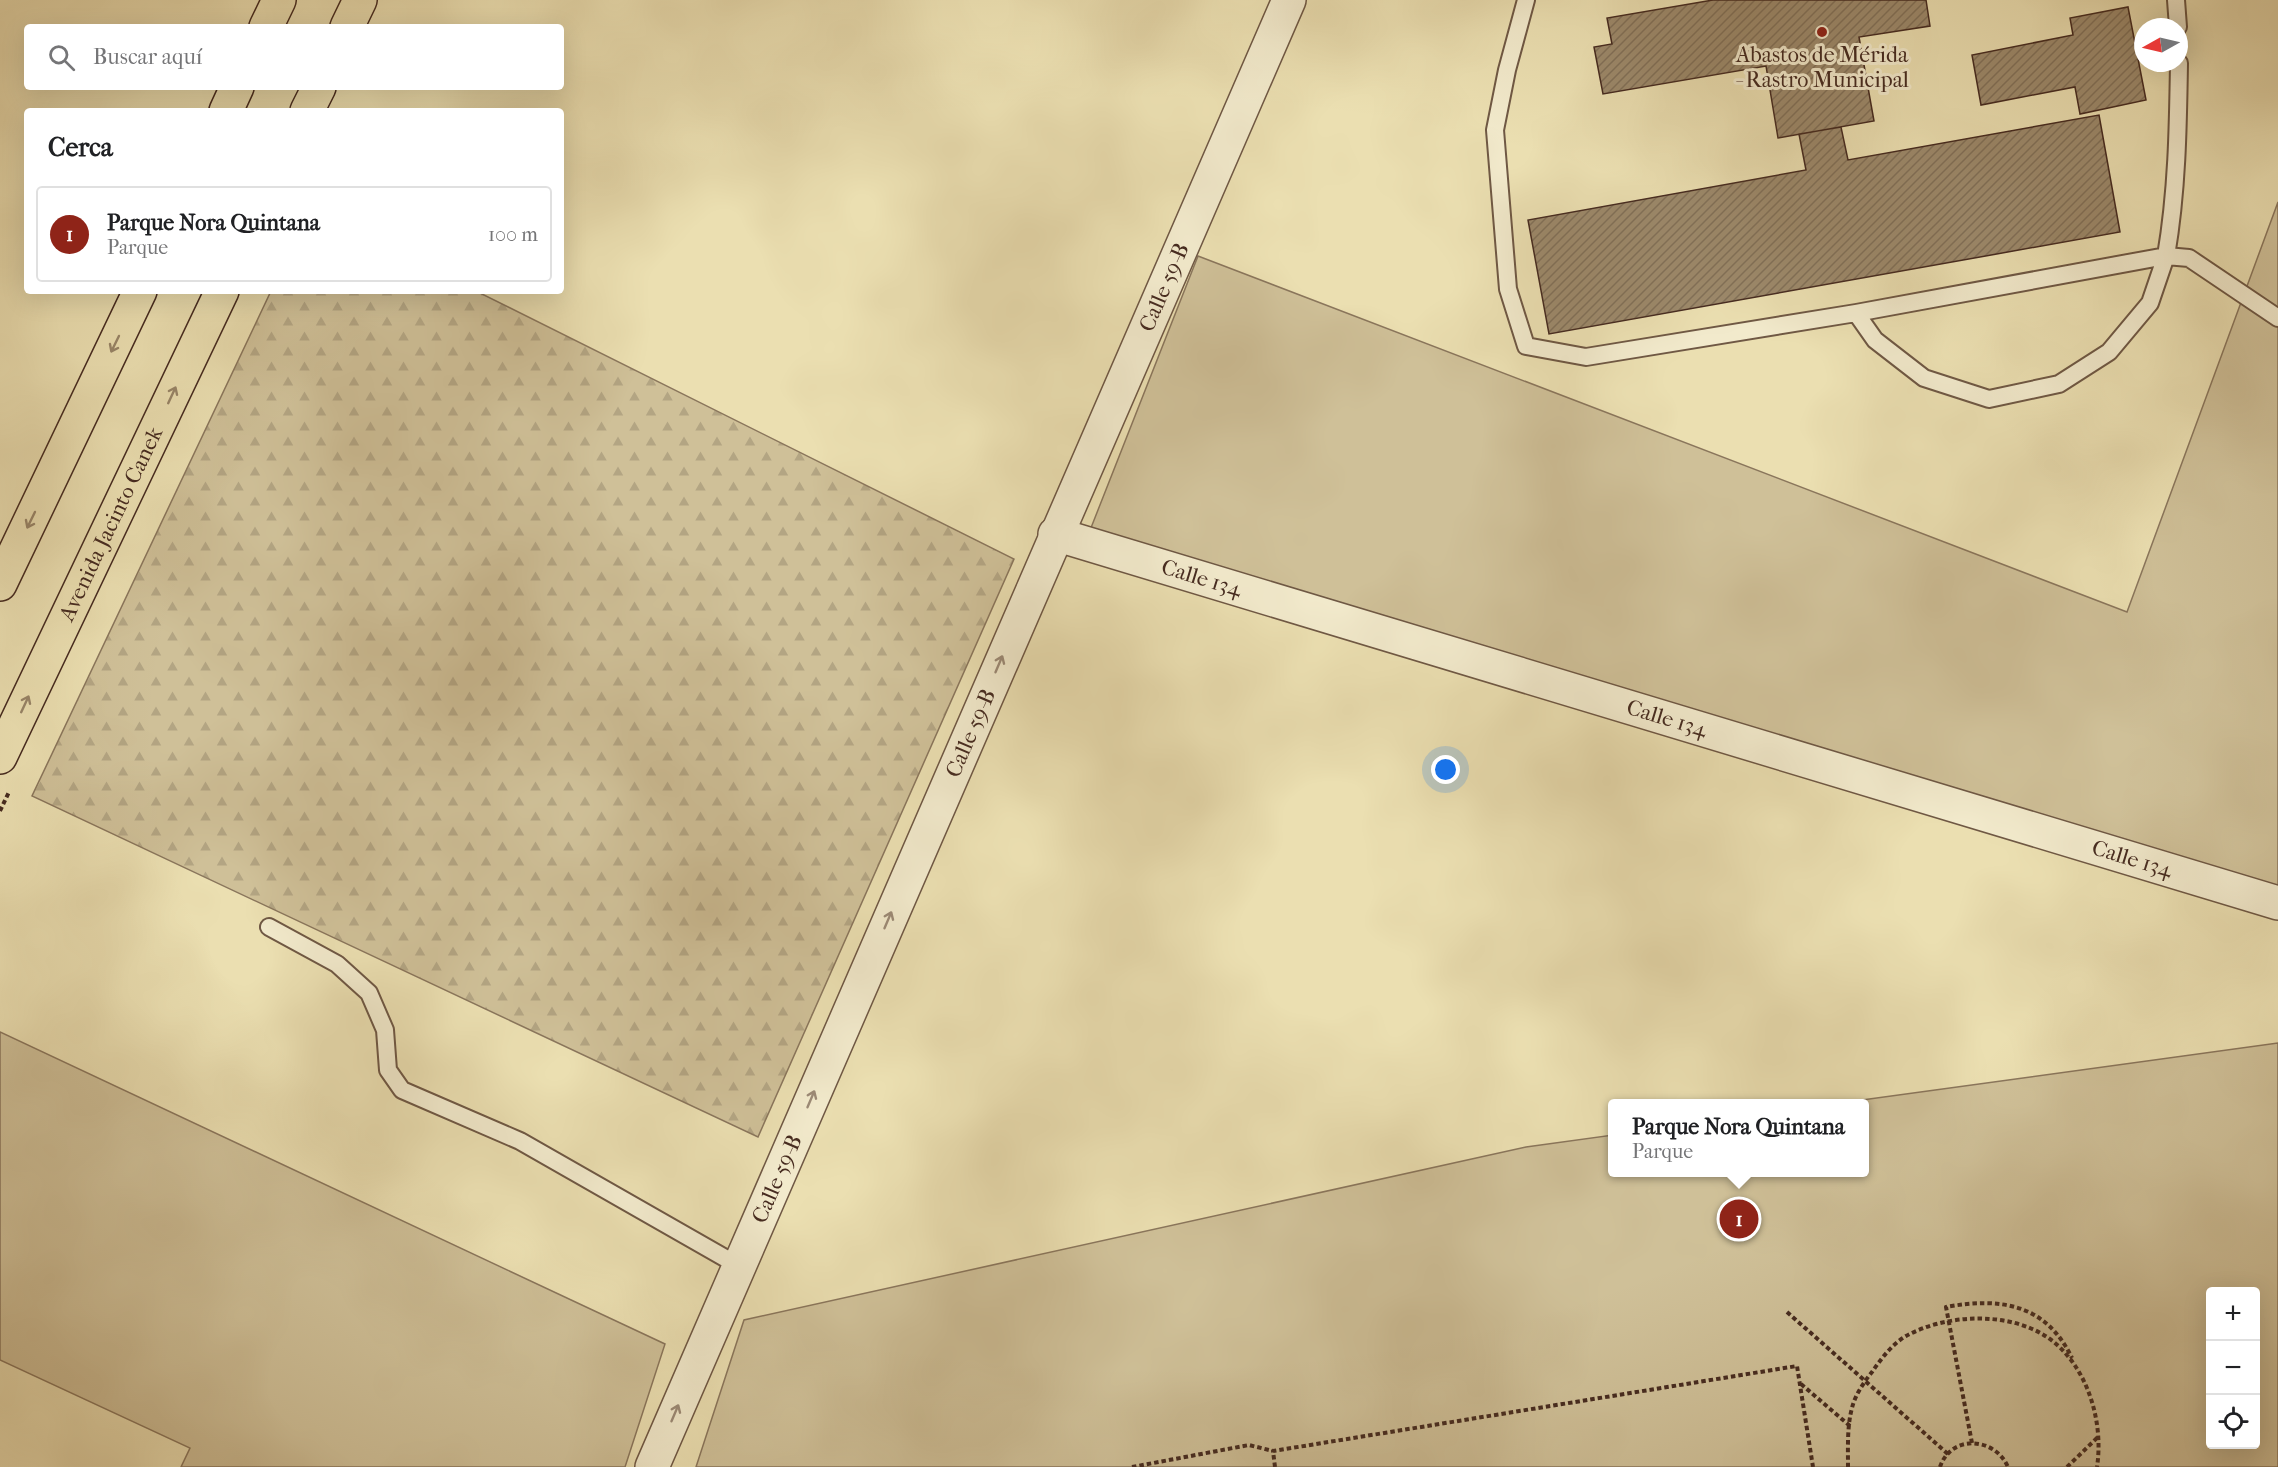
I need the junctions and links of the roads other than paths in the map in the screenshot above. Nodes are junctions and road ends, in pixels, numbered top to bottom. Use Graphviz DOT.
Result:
graph roads {
  1 [pos="279,0"];
  2 [pos="360,0"];
  3 [pos="1289,0"];
  4 [pos="1527,0"];
  5 [pos="2176,0"];
  6 [pos="2177,18"];
  7 [pos="267,24"];
  8 [pos="348,24"];
  9 [pos="2179,72"];
  10 [pos="236,90"];
  11 [pos="318,90"];
  12 [pos="227,108"];
  13 [pos="308,108"];
  14 [pos="2166,256"];
  15 [pos="139,294"];
  16 [pos="221,294"];
  17 [pos="1856,313"];
  18 [pos="2278,318"];
  19 [pos="1055,534"];
  20 [pos="0,583"];
  21 [pos="0,757"];
  22 [pos="2278,903"];
  23 [pos="269,927"];
  24 [pos="739,1266"];
  25 [pos="652,1467"];
  1 -- 7 [label="main road"];
  2 -- 8 [label="main road"];
  3 -- 19 [label="street, Calle 59-B"];
  4 -- 17 [label="lane"];
  5 -- 6 [label="lane"];
  9 -- 14 [label="lane"];
  10 -- 12 [label="main road"];
  11 -- 13 [label="main road"];
  14 -- 17 [label="lane"];
  14 -- 17 [label="lane"];
  14 -- 18 [label="lane"];
  15 -- 20 [label="main road, one-way"];
  21 -- 16 [label="main road, Avenida Jacinto Canek, one-way"];
  19 -- 22 [label="street, Calle 134"];
  24 -- 19 [label="street, Calle 59-B, one-way"];
  23 -- 24 [label="lane"];
  25 -- 24 [label="street, Calle 59-B, one-way"];
}
